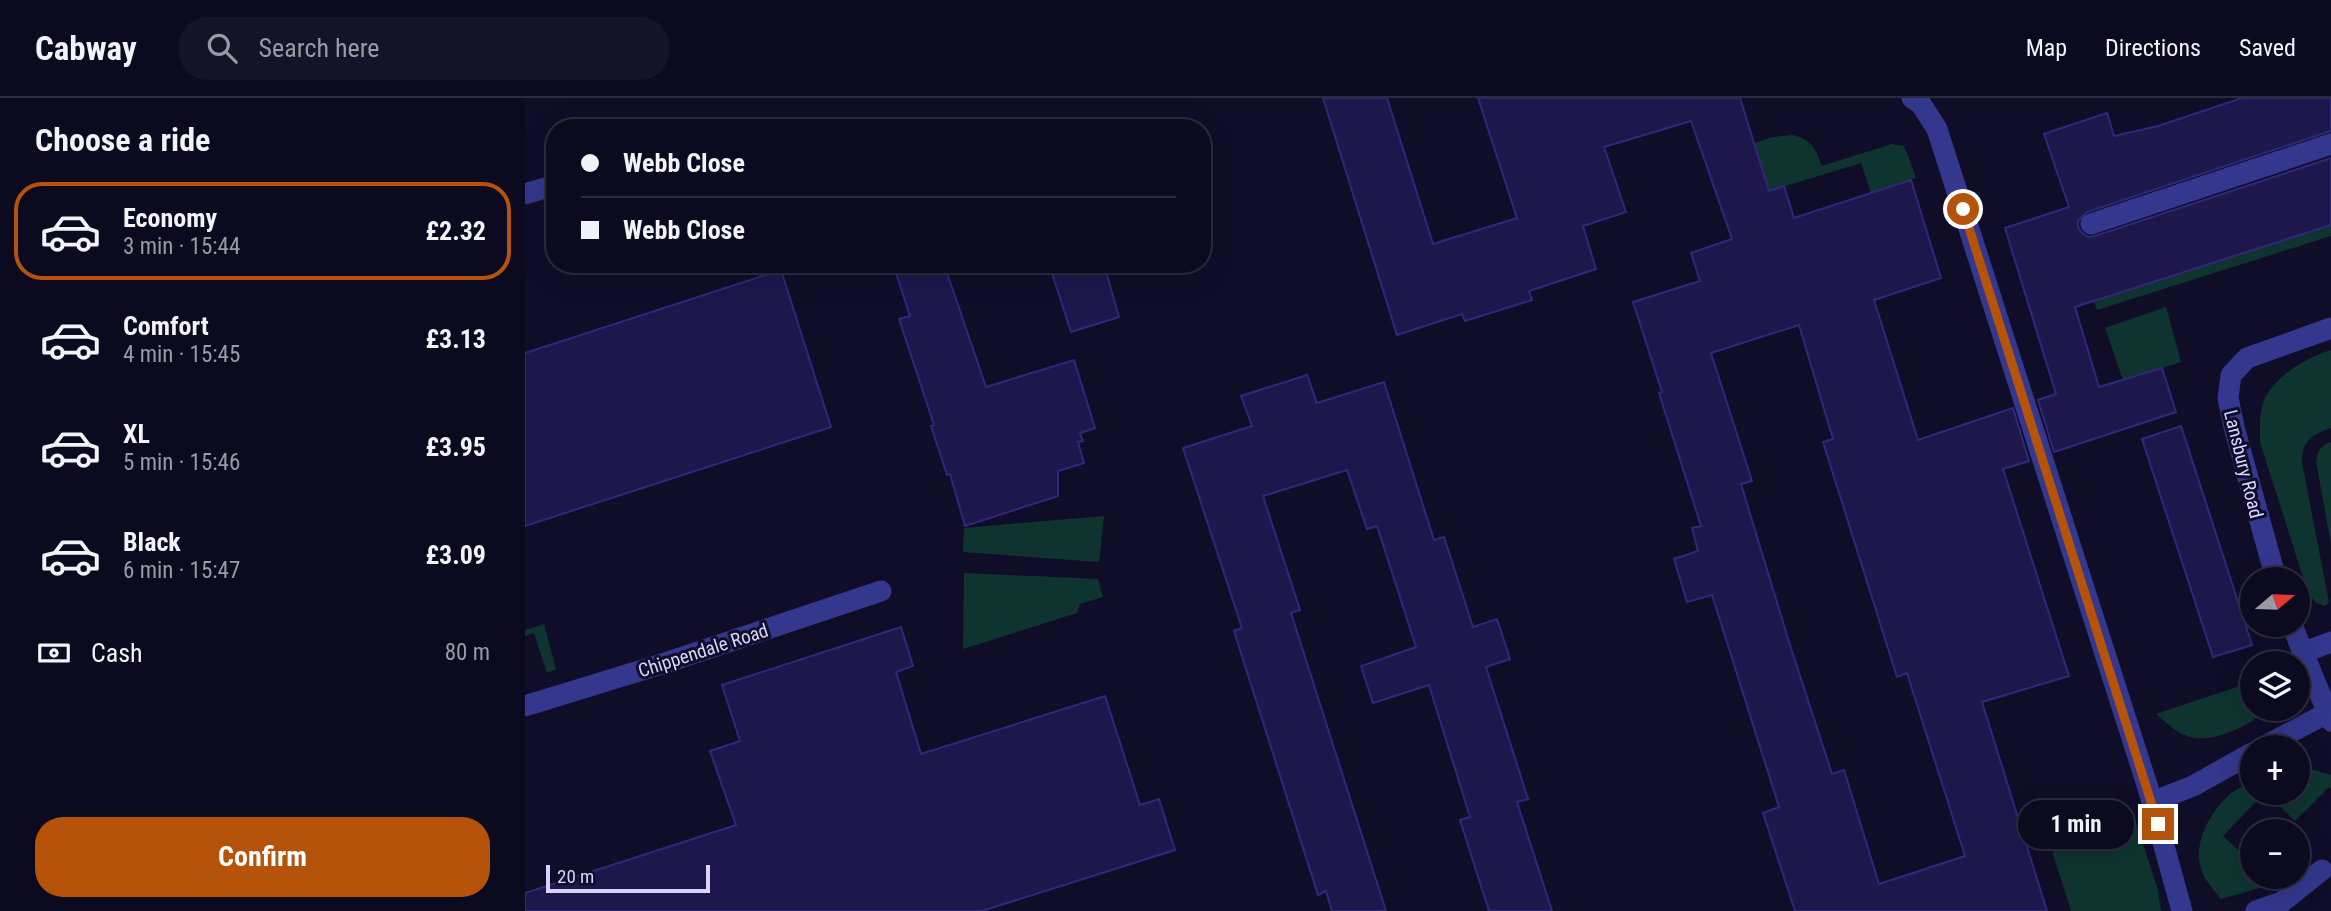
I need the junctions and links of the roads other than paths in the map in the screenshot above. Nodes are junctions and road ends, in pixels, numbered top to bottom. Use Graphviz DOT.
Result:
graph roads {
  1 [pos="1912,98"];
  2 [pos="2331,145"];
  3 [pos="546,188"];
  4 [pos="525,194"];
  5 [pos="2091,224"];
  6 [pos="2331,328"];
  7 [pos="2273,567"];
  8 [pos="881,591"];
  9 [pos="2331,642"];
  10 [pos="2307,651"];
  11 [pos="2310,672"];
  12 [pos="525,706"];
  13 [pos="2329,717"];
  14 [pos="2289,735"];
  15 [pos="2240,760"];
  16 [pos="2152,802"];
  17 [pos="2322,870"];
  18 [pos="2182,911"];
  19 [pos="2256,911"];
  1 -- 16 [label="street"];
  2 -- 5 [label="street"];
  3 -- 4 [label="street"];
  6 -- 7 [label="street, Lansbury Road"];
  8 -- 12 [label="street, Chippendale Road"];
  9 -- 10 [label="street"];
  11 -- 13 [label="street"];
  13 -- 14 [label="street"];
  15 -- 16 [label="street"];
  16 -- 18 [label="street"];
  17 -- 19 [label="street"];
}
